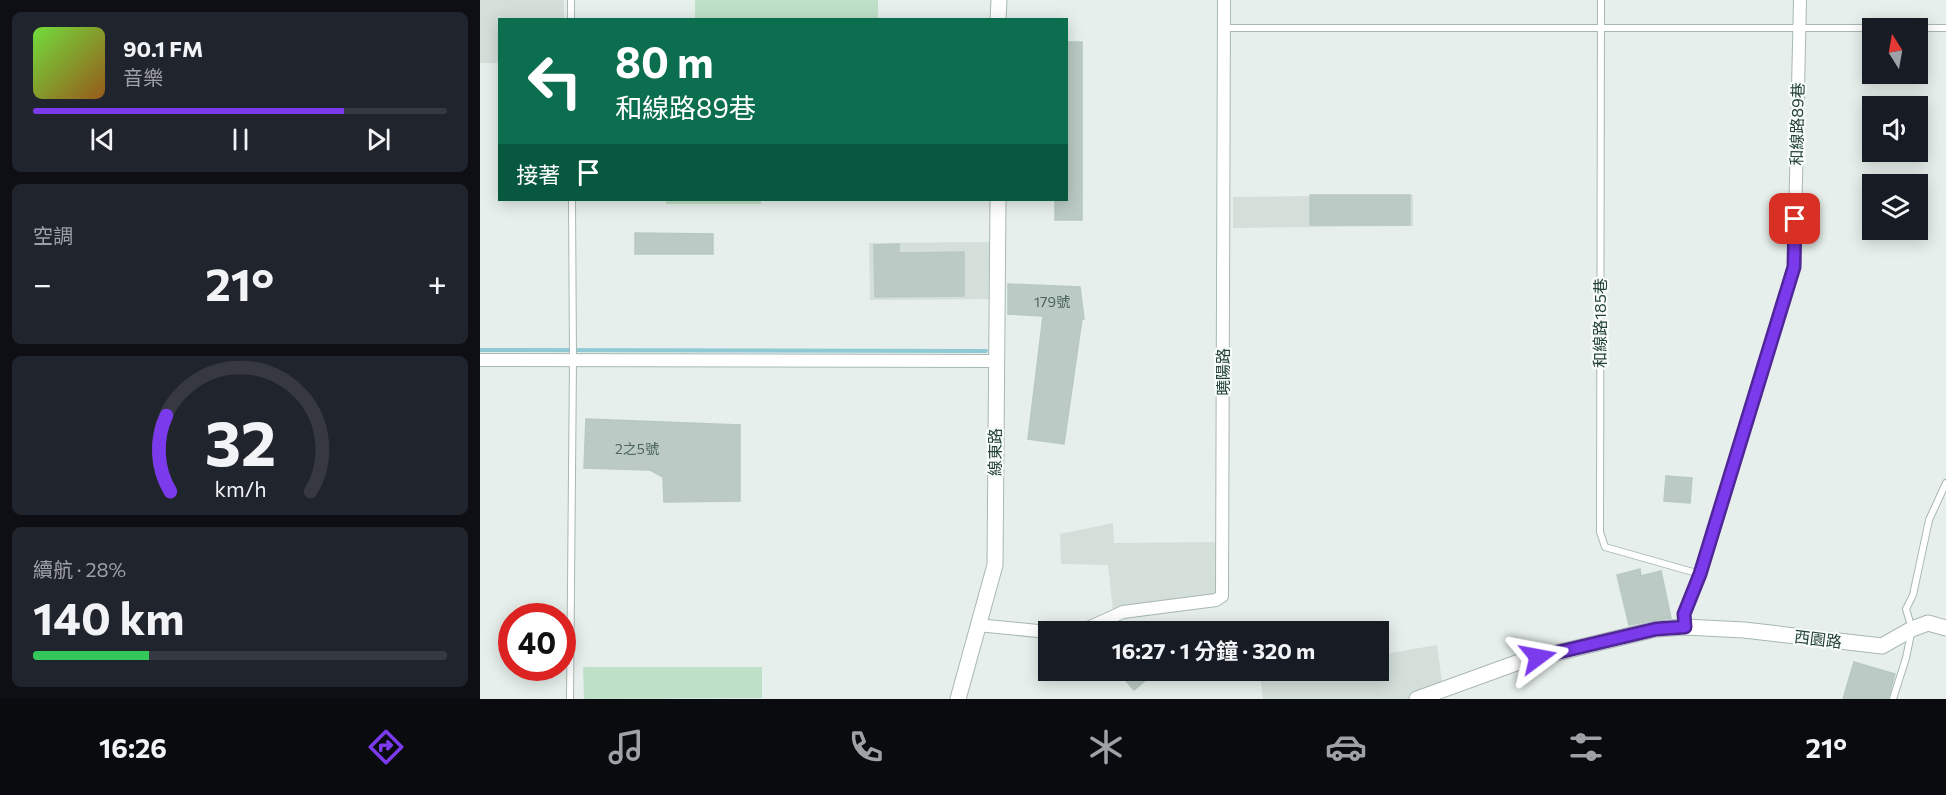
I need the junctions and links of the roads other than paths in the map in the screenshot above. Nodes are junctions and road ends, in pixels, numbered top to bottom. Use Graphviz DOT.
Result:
graph roads {
  1 [pos="571,0"];
  2 [pos="999,0"];
  3 [pos="1224,0"];
  4 [pos="1601,0"];
  5 [pos="1800,0"];
  6 [pos="572,18"];
  7 [pos="998,18"];
  8 [pos="1799,27"];
  9 [pos="1946,27"];
  10 [pos="1224,28"];
  11 [pos="1601,28"];
  12 [pos="572,201"];
  13 [pos="998,201"];
  14 [pos="480,360"];
  15 [pos="573,360"];
  16 [pos="997,361"];
  17 [pos="1946,483"];
  18 [pos="1700,574"];
  19 [pos="1103,621"];
  20 [pos="977,626"];
  21 [pos="1685,627"];
  22 [pos="1946,628"];
  23 [pos="1912,629"];
  24 [pos="1038,631"];
  25 [pos="570,699"];
  26 [pos="958,699"];
  27 [pos="1417,699"];
  28 [pos="1893,699"];
  1 -- 6 [label="lane"];
  2 -- 7 [label="street"];
  3 -- 10 [label="street, 曉陽路"];
  4 -- 11 [label="lane, 和線路185巷"];
  5 -- 8 [label="street, 和線路89巷"];
  8 -- 9 [label="lane"];
  8 -- 11 [label="lane"];
  8 -- 18 [label="street, 和線路89巷"];
  10 -- 11 [label="lane"];
  10 -- 19 [label="street, 曉陽路"];
  11 -- 18 [label="lane, 和線路185巷"];
  12 -- 15 [label="lane"];
  13 -- 16 [label="street, 線東路"];
  14 -- 15 [label="street"];
  15 -- 16 [label="street"];
  15 -- 25 [label="lane"];
  16 -- 20 [label="street, 線東路"];
  17 -- 23 [label="lane"];
  18 -- 21 [label="street, 和線路89巷"];
  20 -- 24 [label="street"];
  20 -- 26 [label="street, 線東路"];
  21 -- 23 [label="street, 西園路"];
  21 -- 27 [label="street, 西園路"];
  22 -- 23 [label="street, 西園路"];
  23 -- 28 [label="lane"];
}
